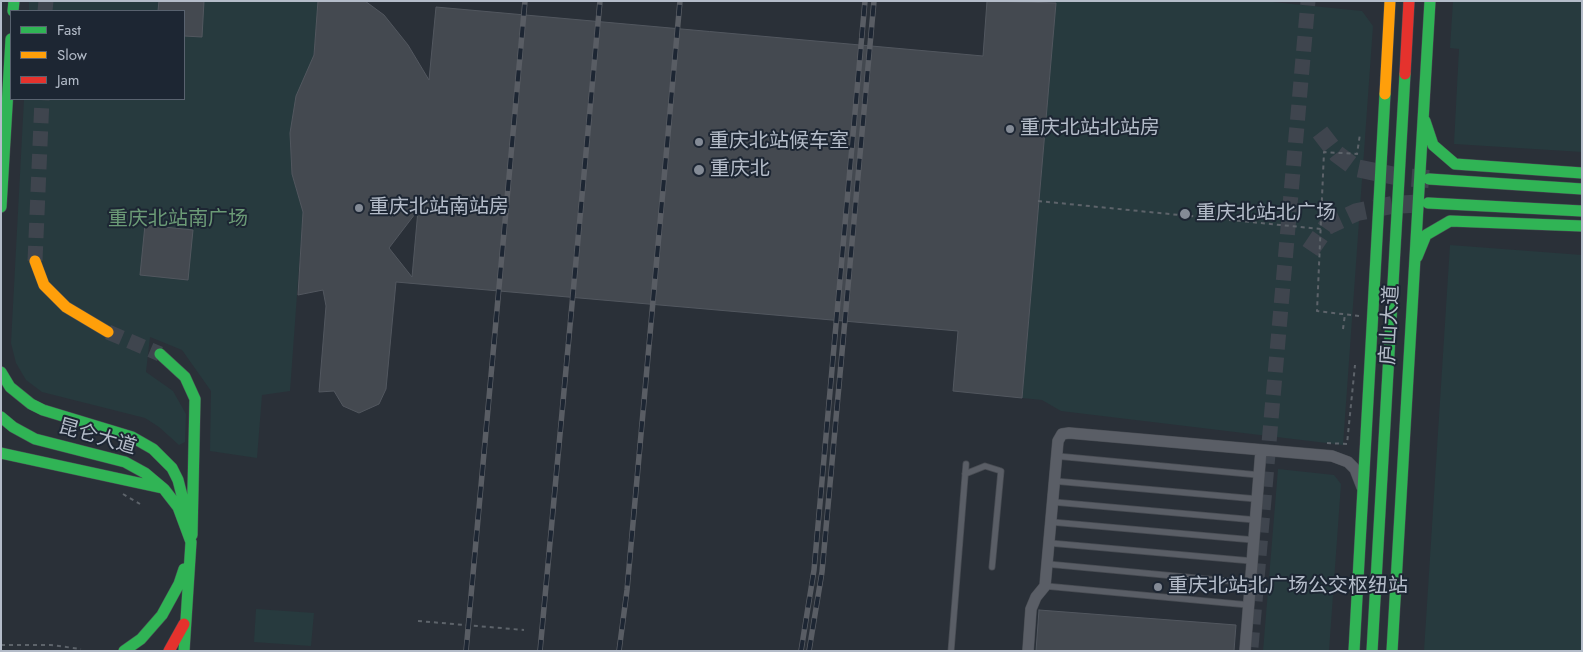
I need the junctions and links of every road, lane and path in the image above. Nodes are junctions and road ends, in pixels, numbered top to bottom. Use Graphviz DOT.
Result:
graph roads {
  1 [pos="1390,1"];
  2 [pos="1409,1"];
  3 [pos="1430,1"];
  4 [pos="10,56"];
  5 [pos="1422,114"];
  6 [pos="1360,134"];
  7 [pos="1582,173"];
  8 [pos="1428,179"];
  9 [pos="1582,189"];
  10 [pos="1038,201"];
  11 [pos="1428,204"];
  12 [pos="1,207"];
  13 [pos="1582,211"];
  14 [pos="1582,226"];
  15 [pos="1321,229"];
  16 [pos="35,262"];
  17 [pos="1413,269"];
  18 [pos="1345,314"];
  19 [pos="1360,316"];
  20 [pos="1344,329"];
  21 [pos="108,332"];
  22 [pos="160,354"];
  23 [pos="1355,365"];
  24 [pos="1,372"];
  25 [pos="1,417"];
  26 [pos="1321,443"];
  27 [pos="1,446"];
  28 [pos="1261,450"];
  29 [pos="1,453"];
  30 [pos="1056,456"];
  31 [pos="23,457"];
  32 [pos="966,464"];
  33 [pos="965,474"];
  34 [pos="1259,475"];
  35 [pos="1054,481"];
  36 [pos="164,489"];
  37 [pos="1363,489"];
  38 [pos="1257,499"];
  39 [pos="1053,502"];
  40 [pos="1256,520"];
  41 [pos="1051,522"];
  42 [pos="1254,540"];
  43 [pos="192,542"];
  44 [pos="1049,543"];
  45 [pos="1252,561"];
  46 [pos="1047,564"];
  47 [pos="992,567"];
  48 [pos="1250,583"];
  49 [pos="1045,586"];
  50 [pos="1249,605"];
  51 [pos="186,621"];
  52 [pos="418,621"];
  53 [pos="524,630"];
  54 [pos="1,645"];
  55 [pos="81,649"];
  56 [pos="124,651"];
  57 [pos="169,651"];
  58 [pos="184,651"];
  59 [pos="951,651"];
  60 [pos="1028,651"];
  61 [pos="1245,651"];
  62 [pos="1354,651"];
  63 [pos="1372,651"];
  64 [pos="1392,651"];
  1 -- 37 [label="street, 庐山大道"];
  2 -- 63 [label="street, 庐山大道"];
  3 -- 5 [label="street, 庐山大道"];
  4 -- 12 [label="street"];
  5 -- 7 [label="street"];
  5 -- 17 [label="street, 庐山大道"];
  6 -- 15 [label="path"];
  8 -- 9 [label="street"];
  10 -- 15 [label="path"];
  11 -- 13 [label="street"];
  14 -- 17 [label="street"];
  15 -- 18 [label="path"];
  16 -- 21 [label="street"];
  17 -- 64 [label="street, 庐山大道"];
  18 -- 19 [label="path"];
  18 -- 20 [label="path"];
  22 -- 43 [label="street"];
  23 -- 26 [label="path"];
  24 -- 43 [label="street"];
  25 -- 36 [label="street, 昆仑大道"];
  27 -- 31 [label="lane"];
  28 -- 30 [label="street"];
  28 -- 34 [label="street"];
  28 -- 37 [label="street"];
  29 -- 31 [label="street"];
  30 -- 34 [label="lane"];
  30 -- 35 [label="street"];
  31 -- 36 [label="street"];
  32 -- 33 [label="lane"];
  33 -- 47 [label="lane"];
  33 -- 59 [label="lane"];
  34 -- 38 [label="street"];
  35 -- 38 [label="lane"];
  35 -- 39 [label="street"];
  36 -- 43 [label="street, 昆仑大道"];
  37 -- 62 [label="street, 庐山大道"];
  38 -- 40 [label="street"];
  39 -- 40 [label="lane"];
  39 -- 41 [label="street"];
  40 -- 42 [label="street"];
  41 -- 42 [label="lane"];
  41 -- 44 [label="street"];
  42 -- 45 [label="street"];
  43 -- 51 [label="street, 昆仑大道"];
  43 -- 56 [label="street"];
  44 -- 45 [label="lane"];
  44 -- 46 [label="street"];
  45 -- 48 [label="street"];
  46 -- 48 [label="lane"];
  46 -- 49 [label="street"];
  48 -- 50 [label="street"];
  49 -- 50 [label="lane"];
  49 -- 60 [label="street"];
  50 -- 61 [label="street"];
  51 -- 57 [label="street"];
  51 -- 58 [label="street, 昆仑大道"];
  52 -- 53 [label="path"];
  54 -- 55 [label="path"];
}
